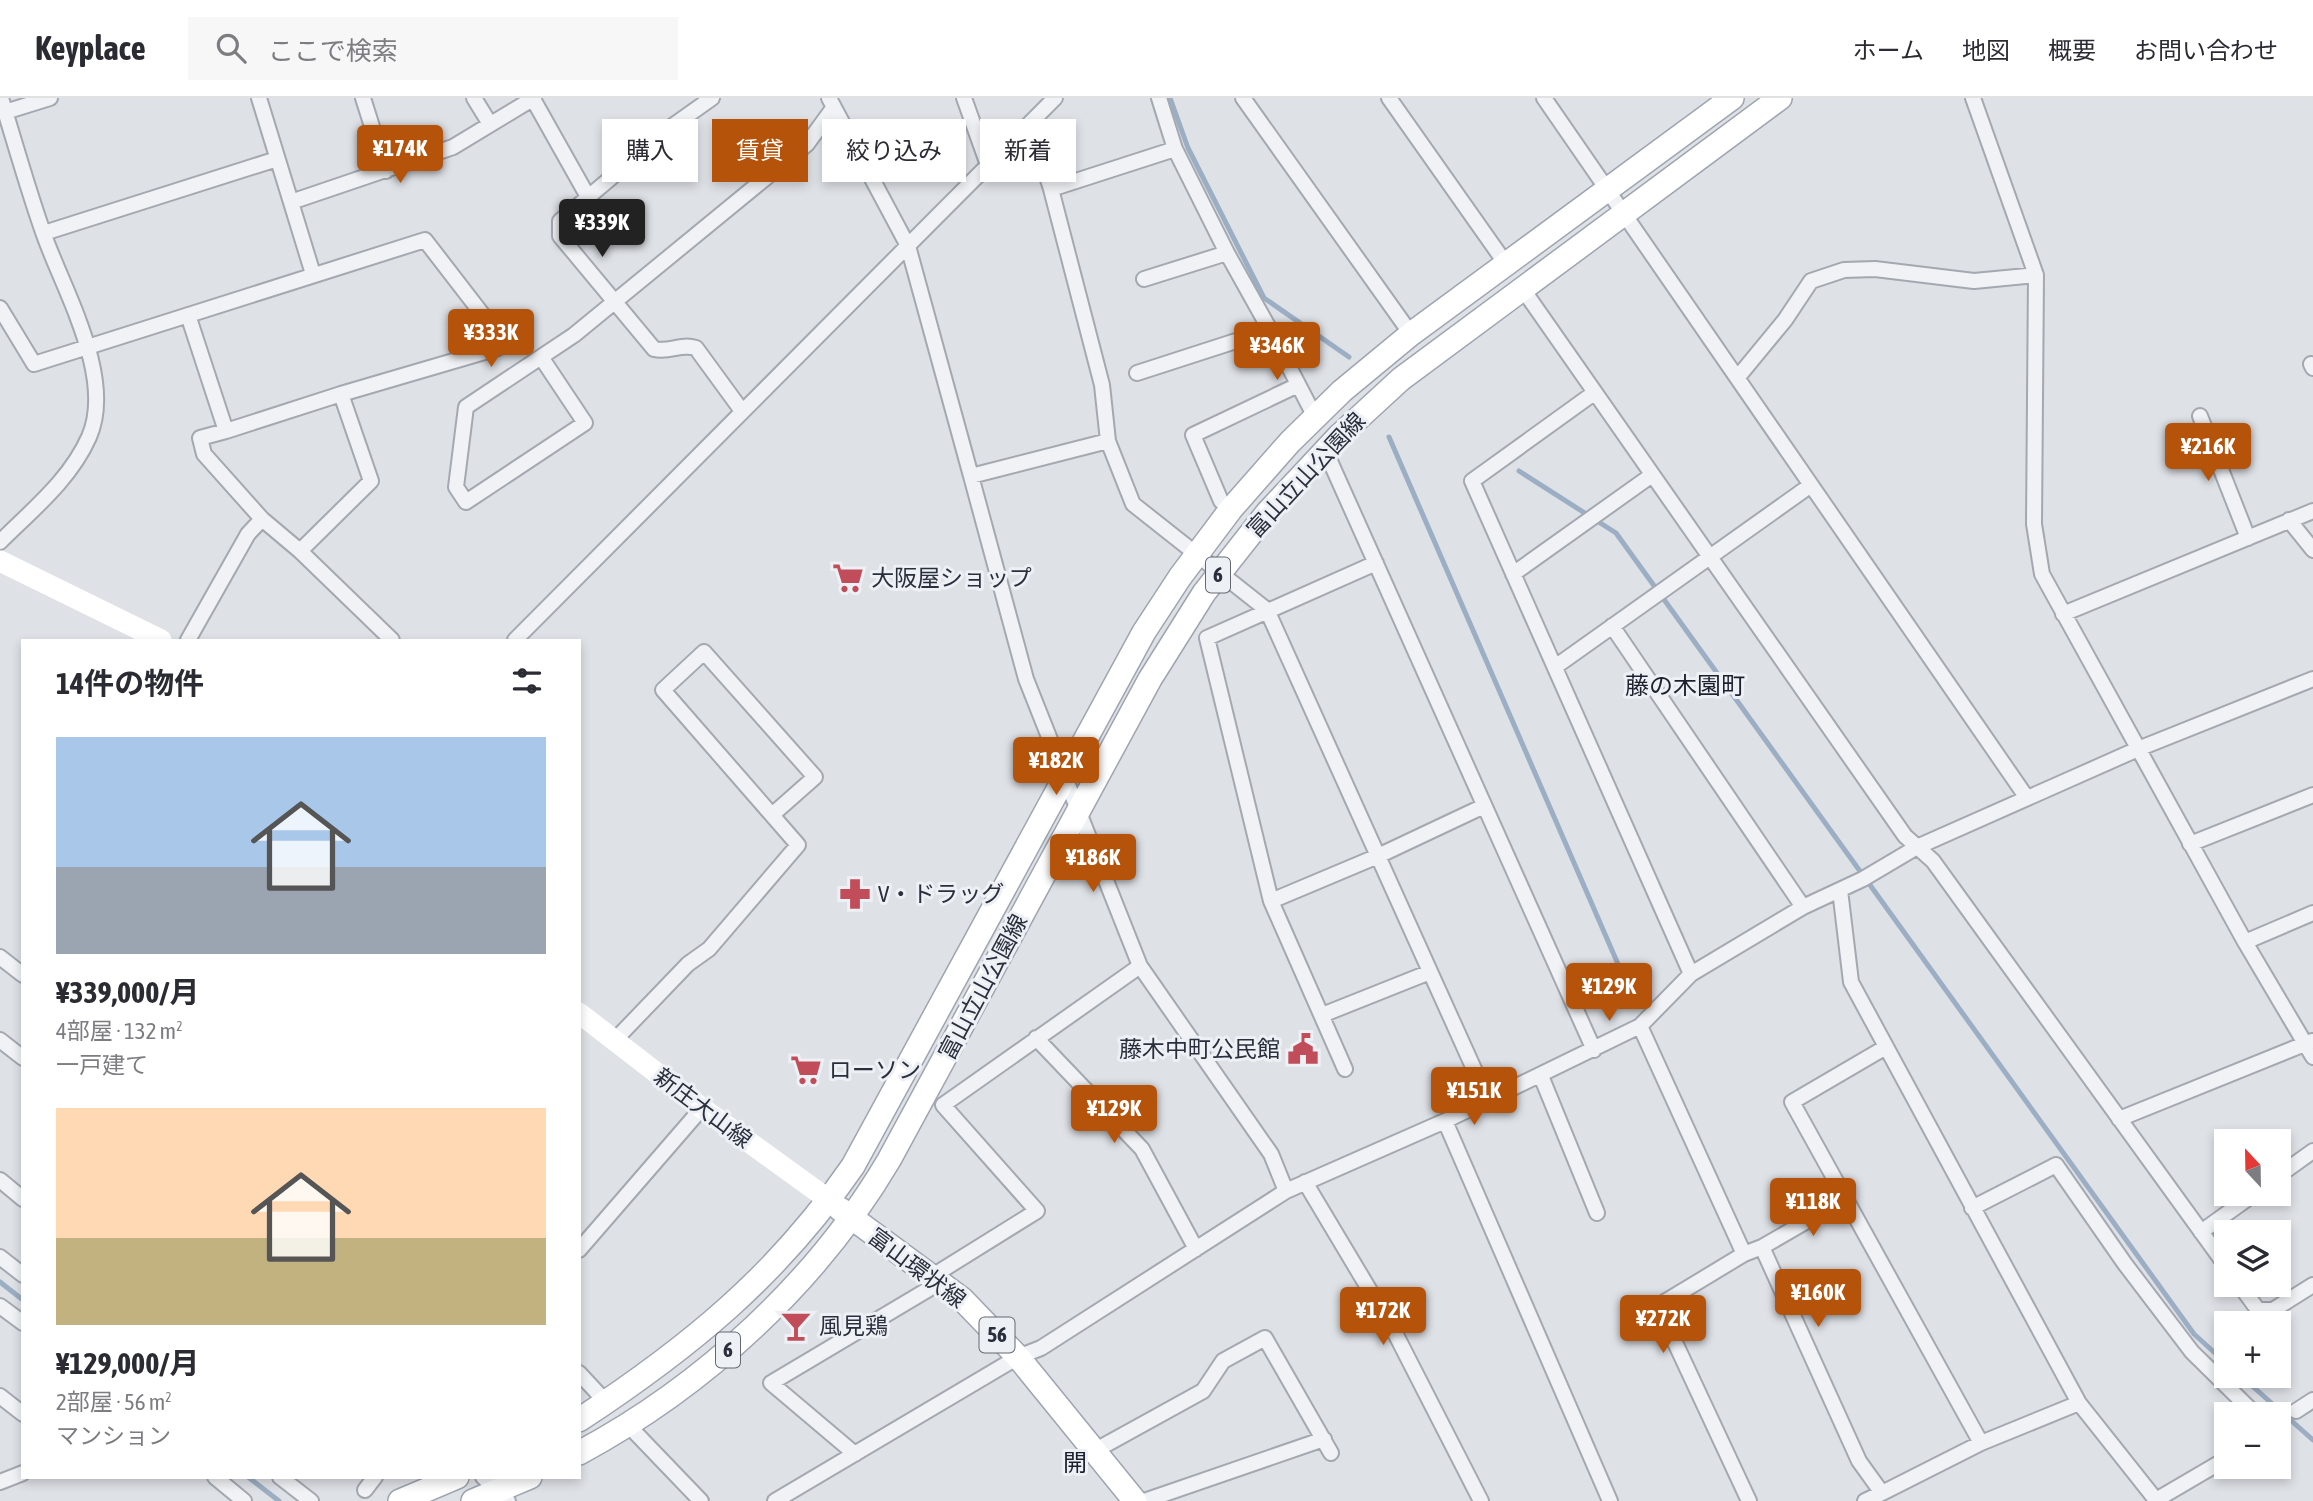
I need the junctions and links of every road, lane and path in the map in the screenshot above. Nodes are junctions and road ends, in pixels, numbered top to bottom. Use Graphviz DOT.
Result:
graph roads {
  1 [pos="50,98"];
  2 [pos="259,98"];
  3 [pos="363,98"];
  4 [pos="474,98"];
  5 [pos="533,98"];
  6 [pos="712,98"];
  7 [pos="964,98"];
  8 [pos="1055,98"];
  9 [pos="1159,98"];
  10 [pos="1243,98"];
  11 [pos="1389,98"];
  12 [pos="1544,98"];
  13 [pos="1732,98"];
  14 [pos="1780,98"];
  15 [pos="1973,98"];
  16 [pos="831,102"];
  17 [pos="3,105"];
  18 [pos="1034,119"];
  19 [pos="490,124"];
  20 [pos="980,143"];
  21 [pos="1175,149"];
  22 [pos="277,159"];
  23 [pos="387,171"];
  24 [pos="980,173"];
  25 [pos="1048,182"];
  26 [pos="1051,190"];
  27 [pos="1607,191"];
  28 [pos="587,195"];
  29 [pos="291,202"];
  30 [pos="1623,214"];
  31 [pos="44,233"];
  32 [pos="908,246"];
  33 [pos="1227,253"];
  34 [pos="1506,264"];
  35 [pos="313,274"];
  36 [pos="2036,275"];
  37 [pos="1144,279"];
  38 [pos="1522,288"];
  39 [pos="615,302"];
  40 [pos="0,308"];
  41 [pos="188,315"];
  42 [pos="1270,330"];
  43 [pos="1410,334"];
  44 [pos="88,347"];
  45 [pos="541,357"];
  46 [pos="1137,373"];
  47 [pos="1738,377"];
  48 [pos="1298,385"];
  49 [pos="1594,393"];
  50 [pos="341,394"];
  51 [pos="742,411"];
  52 [pos="2200,416"];
  53 [pos="1315,417"];
  54 [pos="226,431"];
  55 [pos="1108,441"];
  56 [pos="1325,450"];
  57 [pos="1652,475"];
  58 [pos="971,476"];
  59 [pos="1811,485"];
  60 [pos="1231,509"];
  61 [pos="2313,511"];
  62 [pos="262,519"];
  63 [pos="2289,520"];
  64 [pos="2248,538"];
  65 [pos="0,542"];
  66 [pos="2313,550"];
  67 [pos="300,551"];
  68 [pos="1197,553"];
  69 [pos="1709,556"];
  70 [pos="0,561"];
  71 [pos="1376,563"];
  72 [pos="1220,572"];
  73 [pos="1513,574"];
  74 [pos="1267,610"];
  75 [pos="2063,614"];
  76 [pos="1612,626"];
  77 [pos="159,639"];
  78 [pos="189,639"];
  79 [pos="391,639"];
  80 [pos="516,639"];
  81 [pos="1555,667"];
  82 [pos="2313,680"];
  83 [pos="2138,748"];
  84 [pos="1066,774"];
  85 [pos="2313,795"];
  86 [pos="2027,798"];
  87 [pos="1484,806"];
  88 [pos="1078,808"];
  89 [pos="772,815"];
  90 [pos="2190,844"];
  91 [pos="1917,847"];
  92 [pos="1378,856"];
  93 [pos="1840,890"];
  94 [pos="1271,901"];
  95 [pos="1803,907"];
  96 [pos="2313,913"];
  97 [pos="2245,942"];
  98 [pos="0,957"];
  99 [pos="1140,966"];
  100 [pos="1430,972"];
  101 [pos="21,973"];
  102 [pos="1691,975"];
  103 [pos="581,1015"];
  104 [pos="1322,1015"];
  105 [pos="1640,1026"];
  106 [pos="1036,1038"];
  107 [pos="0,1040"];
  108 [pos="614,1041"];
  109 [pos="2309,1042"];
  110 [pos="1886,1047"];
  111 [pos="1594,1050"];
  112 [pos="21,1056"];
  113 [pos="2313,1057"];
  114 [pos="1345,1069"];
  115 [pos="1541,1076"];
  116 [pos="1488,1100"];
  117 [pos="702,1108"];
  118 [pos="2119,1119"];
  119 [pos="1445,1121"];
  120 [pos="2313,1151"];
  121 [pos="2291,1167"];
  122 [pos="0,1180"];
  123 [pos="1305,1182"];
  124 [pos="1286,1191"];
  125 [pos="21,1197"];
  126 [pos="1846,1199"];
  127 [pos="829,1200"];
  128 [pos="2238,1206"];
  129 [pos="1972,1208"];
  130 [pos="1597,1213"];
  131 [pos="851,1217"];
  132 [pos="2202,1232"];
  133 [pos="1762,1247"];
  134 [pos="581,1248"];
  135 [pos="1196,1249"];
  136 [pos="2214,1249"];
  137 [pos="1744,1254"];
  138 [pos="0,1257"];
  139 [pos="21,1273"];
  140 [pos="935,1280"];
  141 [pos="2313,1285"];
  142 [pos="2248,1297"];
  143 [pos="0,1306"];
  144 [pos="21,1322"];
  145 [pos="1018,1357"];
  146 [pos="581,1375"];
  147 [pos="0,1396"];
  148 [pos="2313,1401"];
  149 [pos="606,1402"];
  150 [pos="2243,1402"];
  151 [pos="2079,1403"];
  152 [pos="2296,1411"];
  153 [pos="21,1412"];
  154 [pos="581,1419"];
  155 [pos="628,1424"];
  156 [pos="1981,1443"];
  157 [pos="1096,1450"];
  158 [pos="581,1452"];
  159 [pos="855,1454"];
  160 [pos="2214,1466"];
  161 [pos="21,1474"];
  162 [pos="217,1479"];
  163 [pos="283,1479"];
  164 [pos="373,1479"];
  165 [pos="452,1479"];
  166 [pos="525,1479"];
  167 [pos="0,1482"];
  168 [pos="365,1490"];
  169 [pos="496,1490"];
  170 [pos="1871,1499"];
  171 [pos="244,1501"];
  172 [pos="311,1501"];
  173 [pos="400,1501"];
  174 [pos="473,1501"];
  175 [pos="701,1501"];
  176 [pos="775,1501"];
  177 [pos="1135,1501"];
  178 [pos="1144,1501"];
  179 [pos="1481,1501"];
  180 [pos="1610,1501"];
  181 [pos="1749,1501"];
  1 -- 17 [label="street"];
  2 -- 22 [label="street"];
  3 -- 23 [label="street"];
  4 -- 19 [label="street"];
  5 -- 19 [label="street"];
  5 -- 28 [label="street"];
  6 -- 28 [label="street"];
  7 -- 20 [label="street"];
  8 -- 18 [label="street"];
  9 -- 21 [label="street"];
  10 -- 43 [label="street"];
  11 -- 34 [label="street"];
  12 -- 27 [label="street"];
  13 -- 27 [label="main road, 富山立山公園線 / 6"];
  14 -- 30 [label="main road, 富山立山公園線 / 6"];
  15 -- 36 [label="street"];
  16 -- 32 [label="street"];
  16 -- 39 [label="street"];
  17 -- 31 [label="street"];
  19 -- 23 [label="street"];
  21 -- 26 [label="street"];
  21 -- 33 [label="street"];
  22 -- 29 [label="street"];
  22 -- 31 [label="street"];
  23 -- 29 [label="street"];
  24 -- 32 [label="street"];
  25 -- 26 [label="street"];
  26 -- 55 [label="street"];
  27 -- 30 [label="street"];
  27 -- 34 [label="main road, 富山立山公園線 / 6"];
  28 -- 39 [label="street"];
  29 -- 35 [label="street"];
  30 -- 38 [label="main road, 富山立山公園線 / 6"];
  30 -- 47 [label="street"];
  31 -- 44 [label="street"];
  32 -- 51 [label="street"];
  32 -- 58 [label="street"];
  33 -- 37 [label="street"];
  33 -- 42 [label="street"];
  34 -- 43 [label="main road, 富山立山公園線 / 6"];
  35 -- 41 [label="street"];
  35 -- 50 [label="street"];
  36 -- 47 [label="street"];
  36 -- 75 [label="street"];
  38 -- 49 [label="street"];
  38 -- 56 [label="main road, 富山立山公園線 / 6"];
  39 -- 45 [label="street"];
  39 -- 51 [label="street"];
  40 -- 44 [label="street"];
  41 -- 44 [label="street"];
  41 -- 54 [label="street"];
  42 -- 46 [label="street"];
  42 -- 48 [label="street"];
  43 -- 53 [label="main road, 富山立山公園線 / 6"];
  44 -- 65 [label="street"];
  45 -- 45 [label="street"];
  47 -- 59 [label="street"];
  48 -- 53 [label="street"];
  48 -- 60 [label="street"];
  49 -- 57 [label="street"];
  49 -- 73 [label="street"];
  50 -- 54 [label="street"];
  50 -- 67 [label="street"];
  51 -- 80 [label="street"];
  52 -- 64 [label="street"];
  53 -- 60 [label="main road, 富山立山公園線 / 6"];
  54 -- 62 [label="street"];
  55 -- 58 [label="street"];
  55 -- 68 [label="street"];
  56 -- 71 [label="street"];
  56 -- 72 [label="main road, 富山立山公園線 / 6"];
  57 -- 69 [label="street"];
  57 -- 73 [label="street"];
  58 -- 84 [label="street"];
  59 -- 69 [label="street"];
  59 -- 86 [label="street"];
  60 -- 68 [label="main road, 富山立山公園線 / 6"];
  61 -- 63 [label="street"];
  62 -- 67 [label="street"];
  62 -- 78 [label="street"];
  63 -- 64 [label="street"];
  63 -- 66 [label="street"];
  64 -- 75 [label="street"];
  67 -- 79 [label="street"];
  68 -- 72 [label="street"];
  68 -- 84 [label="main road, 富山立山公園線 / 6"];
  69 -- 76 [label="street"];
  69 -- 91 [label="street"];
  70 -- 77 [label="main road"];
  71 -- 74 [label="street"];
  71 -- 87 [label="street"];
  72 -- 74 [label="street"];
  72 -- 88 [label="main road, 富山立山公園線 / 6"];
  73 -- 81 [label="street"];
  74 -- 92 [label="street"];
  74 -- 94 [label="street"];
  75 -- 83 [label="street"];
  76 -- 81 [label="street"];
  76 -- 95 [label="street"];
  81 -- 102 [label="street"];
  82 -- 83 [label="street"];
  83 -- 86 [label="street"];
  83 -- 90 [label="street"];
  84 -- 88 [label="street"];
  84 -- 127 [label="main road, 富山立山公園線 / 6"];
  85 -- 90 [label="street"];
  86 -- 91 [label="street"];
  87 -- 92 [label="street"];
  87 -- 111 [label="street"];
  88 -- 99 [label="street"];
  88 -- 131 [label="main road, 富山立山公園線 / 6"];
  89 -- 89 [label="street"];
  89 -- 108 [label="street"];
  90 -- 97 [label="street"];
  91 -- 93 [label="street"];
  91 -- 118 [label="street"];
  92 -- 94 [label="street"];
  92 -- 100 [label="street"];
  93 -- 95 [label="street"];
  93 -- 110 [label="street"];
  94 -- 104 [label="street"];
  95 -- 102 [label="street"];
  96 -- 97 [label="street"];
  97 -- 109 [label="street"];
  98 -- 101 [label="street"];
  99 -- 106 [label="street"];
  99 -- 124 [label="street"];
  100 -- 104 [label="street"];
  100 -- 116 [label="street"];
  102 -- 105 [label="street"];
  103 -- 108 [label="main road, 新庄大山線"];
  104 -- 114 [label="street"];
  105 -- 111 [label="street"];
  105 -- 137 [label="street"];
  106 -- 135 [label="street"];
  106 -- 140 [label="street"];
  107 -- 112 [label="street"];
  108 -- 117 [label="main road, 新庄大山線"];
  109 -- 113 [label="street"];
  109 -- 118 [label="street"];
  110 -- 126 [label="street"];
  110 -- 129 [label="street"];
  111 -- 115 [label="street"];
  115 -- 116 [label="street"];
  115 -- 130 [label="street"];
  116 -- 119 [label="street"];
  117 -- 127 [label="main road, 新庄大山線"];
  117 -- 134 [label="street"];
  118 -- 132 [label="street"];
  119 -- 123 [label="street"];
  119 -- 180 [label="street"];
  120 -- 121 [label="street"];
  122 -- 125 [label="street"];
  123 -- 124 [label="street"];
  123 -- 179 [label="street"];
  124 -- 135 [label="street"];
  126 -- 133 [label="street"];
  126 -- 156 [label="street"];
  127 -- 131 [label="main road, 富山環状線 / 56"];
  127 -- 149 [label="main road, 富山立山公園線 / 6"];
  128 -- 132 [label="street"];
  129 -- 150 [label="street"];
  129 -- 151 [label="street"];
  131 -- 140 [label="main road, 富山環状線 / 56"];
  131 -- 155 [label="main road, 富山立山公園線 / 6"];
  132 -- 136 [label="street"];
  133 -- 137 [label="street"];
  133 -- 170 [label="street"];
  135 -- 145 [label="street"];
  137 -- 181 [label="street"];
  138 -- 139 [label="street"];
  140 -- 145 [label="main road, 富山環状線 / 56"];
  140 -- 159 [label="street"];
  141 -- 142 [label="street"];
  143 -- 144 [label="street"];
  145 -- 157 [label="main road, 富山環状線 / 56"];
  145 -- 159 [label="street"];
  146 -- 149 [label="street"];
  147 -- 153 [label="street"];
  148 -- 152 [label="street"];
  149 -- 154 [label="main road, 富山立山公園線 / 6"];
  151 -- 156 [label="street"];
  151 -- 160 [label="street"];
  155 -- 158 [label="main road, 富山立山公園線 / 6"];
  155 -- 175 [label="street"];
  156 -- 170 [label="street"];
  157 -- 177 [label="main road, 富山環状線 / 56"];
  157 -- 178 [label="street"];
  159 -- 176 [label="street"];
  161 -- 167 [label="street"];
  162 -- 171 [label="street"];
  163 -- 172 [label="street"];
  164 -- 168 [label="street"];
  165 -- 173 [label="main road"];
  166 -- 169 [label="main road"];
  169 -- 174 [label="main road"];
}
